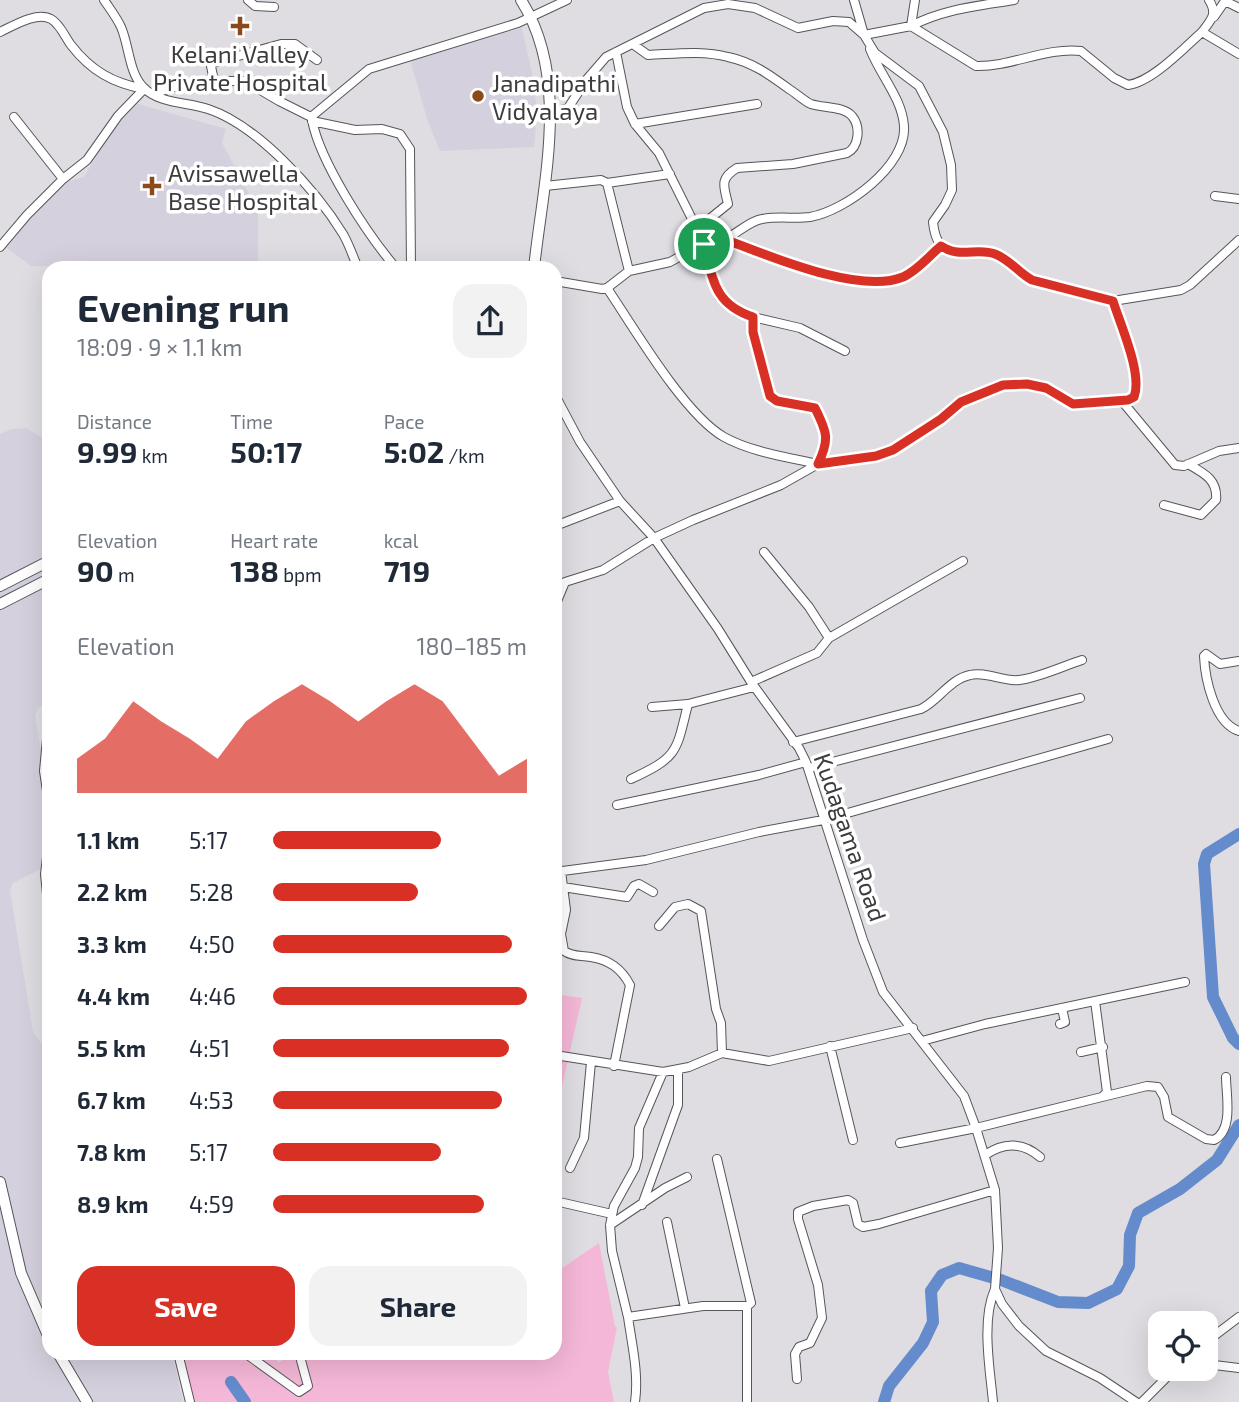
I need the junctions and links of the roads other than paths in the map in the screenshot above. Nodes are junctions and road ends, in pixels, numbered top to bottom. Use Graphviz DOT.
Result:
graph roads {
  1 [pos="104,0"];
  2 [pos="248,0"];
  3 [pos="521,0"];
  4 [pos="567,0"];
  5 [pos="853,0"];
  6 [pos="915,0"];
  7 [pos="1014,0"];
  8 [pos="1209,0"];
  9 [pos="274,7"];
  10 [pos="1239,8"];
  11 [pos="531,17"];
  12 [pos="1214,17"];
  13 [pos="911,26"];
  14 [pos="0,32"];
  15 [pos="1202,32"];
  16 [pos="864,35"];
  17 [pos="634,45"];
  18 [pos="616,52"];
  19 [pos="1239,54"];
  20 [pos="317,60"];
  21 [pos="214,81"];
  22 [pos="144,89"];
  23 [pos="153,94"];
  24 [pos="757,104"];
  25 [pos="550,114"];
  26 [pos="14,117"];
  27 [pos="312,119"];
  28 [pos="635,124"];
  29 [pos="670,174"];
  30 [pos="63,179"];
  31 [pos="607,183"];
  32 [pos="545,186"];
  33 [pos="1215,196"];
  34 [pos="1239,199"];
  35 [pos="697,229"];
  36 [pos="724,239"];
  37 [pos="1239,240"];
  38 [pos="704,243"];
  39 [pos="941,246"];
  40 [pos="0,247"];
  41 [pos="355,261"];
  42 [pos="390,261"];
  43 [pos="411,261"];
  44 [pos="535,261"];
  45 [pos="629,271"];
  46 [pos="562,282"];
  47 [pos="607,288"];
  48 [pos="1113,301"];
  49 [pos="753,317"];
  50 [pos="845,351"];
  51 [pos="1121,400"];
  52 [pos="562,408"];
  53 [pos="1239,448"];
  54 [pos="818,464"];
  55 [pos="1188,464"];
  56 [pos="620,501"];
  57 [pos="1164,505"];
  58 [pos="562,523"];
  59 [pos="654,538"];
  60 [pos="764,552"];
  61 [pos="963,561"];
  62 [pos="42,565"];
  63 [pos="42,583"];
  64 [pos="0,586"];
  65 [pos="562,589"];
  66 [pos="0,604"];
  67 [pos="829,638"];
  68 [pos="1082,660"];
  69 [pos="1239,661"];
  70 [pos="752,684"];
  71 [pos="1080,698"];
  72 [pos="688,704"];
  73 [pos="652,707"];
  74 [pos="1239,731"];
  75 [pos="1108,739"];
  76 [pos="793,742"];
  77 [pos="807,765"];
  78 [pos="631,779"];
  79 [pos="617,805"];
  80 [pos="823,820"];
  81 [pos="562,871"];
  82 [pos="562,884"];
  83 [pos="563,887"];
  84 [pos="653,892"];
  85 [pos="659,926"];
  86 [pos="562,929"];
  87 [pos="562,940"];
  88 [pos="1185,982"];
  89 [pos="1095,1001"];
  90 [pos="1062,1008"];
  91 [pos="1060,1024"];
  92 [pos="912,1028"];
  93 [pos="922,1041"];
  94 [pos="830,1046"];
  95 [pos="1103,1047"];
  96 [pos="1081,1052"];
  97 [pos="722,1053"];
  98 [pos="562,1056"];
  99 [pos="592,1062"];
  100 [pos="614,1066"];
  101 [pos="678,1070"];
  102 [pos="663,1072"];
  103 [pos="1226,1077"];
  104 [pos="1102,1097"];
  105 [pos="976,1128"];
  106 [pos="853,1140"];
  107 [pos="900,1143"];
  108 [pos="985,1155"];
  109 [pos="1040,1157"];
  110 [pos="717,1159"];
  111 [pos="570,1168"];
  112 [pos="687,1177"];
  113 [pos="0,1182"];
  114 [pos="995,1190"];
  115 [pos="562,1203"];
  116 [pos="642,1205"];
  117 [pos="612,1214"];
  118 [pos="667,1222"];
  119 [pos="610,1225"];
  120 [pos="995,1289"];
  121 [pos="747,1306"];
  122 [pos="685,1308"];
  123 [pos="628,1317"];
  124 [pos="1239,1317"];
  125 [pos="42,1322"];
  126 [pos="1218,1333"];
  127 [pos="62,1360"];
  128 [pos="180,1360"];
  129 [pos="254,1360"];
  130 [pos="301,1360"];
  131 [pos="1218,1365"];
  132 [pos="1239,1368"];
  133 [pos="797,1379"];
  134 [pos="1164,1381"];
  135 [pos="88,1402"];
  136 [pos="190,1402"];
  137 [pos="635,1402"];
  138 [pos="747,1402"];
  139 [pos="993,1402"];
  140 [pos="1136,1402"];
  141 [pos="1142,1402"];
  1 -- 22 [label="street"];
  2 -- 9 [label="street"];
  3 -- 11 [label="street"];
  4 -- 11 [label="street"];
  5 -- 16 [label="street"];
  6 -- 13 [label="street"];
  7 -- 13 [label="street"];
  8 -- 12 [label="street"];
  10 -- 12 [label="street"];
  11 -- 25 [label="street"];
  11 -- 27 [label="street"];
  12 -- 15 [label="street"];
  13 -- 15 [label="street"];
  13 -- 16 [label="street"];
  14 -- 22 [label="street"];
  15 -- 19 [label="street"];
  16 -- 17 [label="street"];
  16 -- 36 [label="street"];
  16 -- 39 [label="street"];
  17 -- 18 [label="street"];
  17 -- 35 [label="street"];
  18 -- 25 [label="street"];
  18 -- 28 [label="street"];
  20 -- 21 [label="street"];
  21 -- 23 [label="street"];
  21 -- 27 [label="street"];
  22 -- 23 [label="street"];
  22 -- 30 [label="street"];
  23 -- 41 [label="street"];
  24 -- 28 [label="street"];
  25 -- 32 [label="street"];
  26 -- 30 [label="street"];
  27 -- 42 [label="street"];
  27 -- 43 [label="street"];
  28 -- 29 [label="street"];
  29 -- 31 [label="street"];
  29 -- 35 [label="street"];
  30 -- 40 [label="street"];
  31 -- 32 [label="street"];
  31 -- 45 [label="street"];
  32 -- 44 [label="street"];
  33 -- 34 [label="street"];
  35 -- 38 [label="street"];
  36 -- 38 [label="street"];
  36 -- 39 [label="street"];
  37 -- 48 [label="street"];
  38 -- 45 [label="street"];
  38 -- 49 [label="street"];
  39 -- 48 [label="street"];
  45 -- 47 [label="street"];
  46 -- 47 [label="street"];
  47 -- 54 [label="street"];
  48 -- 51 [label="street"];
  49 -- 50 [label="street"];
  49 -- 54 [label="street"];
  51 -- 54 [label="street"];
  51 -- 55 [label="street"];
  52 -- 56 [label="street, Kudagama Road"];
  53 -- 55 [label="street"];
  54 -- 59 [label="street"];
  55 -- 57 [label="street"];
  56 -- 58 [label="street"];
  56 -- 59 [label="street, Kudagama Road"];
  59 -- 65 [label="street"];
  59 -- 70 [label="street, Kudagama Road"];
  60 -- 67 [label="street"];
  61 -- 67 [label="street"];
  62 -- 64 [label="street"];
  63 -- 66 [label="street"];
  67 -- 70 [label="street"];
  68 -- 76 [label="street"];
  69 -- 74 [label="street"];
  70 -- 72 [label="street"];
  70 -- 76 [label="street, Kudagama Road"];
  71 -- 77 [label="street"];
  72 -- 73 [label="street"];
  72 -- 78 [label="street"];
  75 -- 80 [label="street"];
  76 -- 77 [label="street, Kudagama Road"];
  77 -- 79 [label="street"];
  77 -- 80 [label="street, Kudagama Road"];
  80 -- 81 [label="street"];
  80 -- 92 [label="street, Kudagama Road"];
  82 -- 83 [label="street"];
  83 -- 84 [label="street"];
  83 -- 86 [label="street"];
  85 -- 97 [label="street"];
  87 -- 100 [label="street"];
  88 -- 89 [label="street"];
  89 -- 90 [label="street"];
  89 -- 95 [label="street"];
  90 -- 91 [label="street"];
  90 -- 93 [label="street"];
  92 -- 93 [label="street, Kudagama Road"];
  92 -- 94 [label="street"];
  93 -- 105 [label="street, Kudagama Road"];
  94 -- 97 [label="street"];
  94 -- 106 [label="street"];
  95 -- 96 [label="street"];
  95 -- 104 [label="street"];
  97 -- 101 [label="street"];
  98 -- 99 [label="street"];
  99 -- 100 [label="street"];
  99 -- 111 [label="street"];
  100 -- 102 [label="street"];
  101 -- 102 [label="street"];
  101 -- 116 [label="street"];
  102 -- 117 [label="street"];
  103 -- 104 [label="street"];
  104 -- 105 [label="street"];
  105 -- 107 [label="street"];
  105 -- 108 [label="street, Kudagama Road"];
  108 -- 109 [label="street"];
  108 -- 114 [label="street, Kudagama Road"];
  110 -- 121 [label="street"];
  112 -- 116 [label="street"];
  113 -- 125 [label="street"];
  114 -- 120 [label="street, Kudagama Road"];
  114 -- 133 [label="street"];
  115 -- 117 [label="street"];
  116 -- 119 [label="street"];
  117 -- 119 [label="street"];
  118 -- 122 [label="street"];
  119 -- 123 [label="street"];
  120 -- 139 [label="street"];
  120 -- 140 [label="street"];
  121 -- 122 [label="street"];
  121 -- 138 [label="street"];
  122 -- 123 [label="street"];
  123 -- 137 [label="street"];
  124 -- 126 [label="street"];
  127 -- 135 [label="street"];
  128 -- 136 [label="street"];
  129 -- 130 [label="street"];
  131 -- 132 [label="street"];
  134 -- 141 [label="street"];
}
